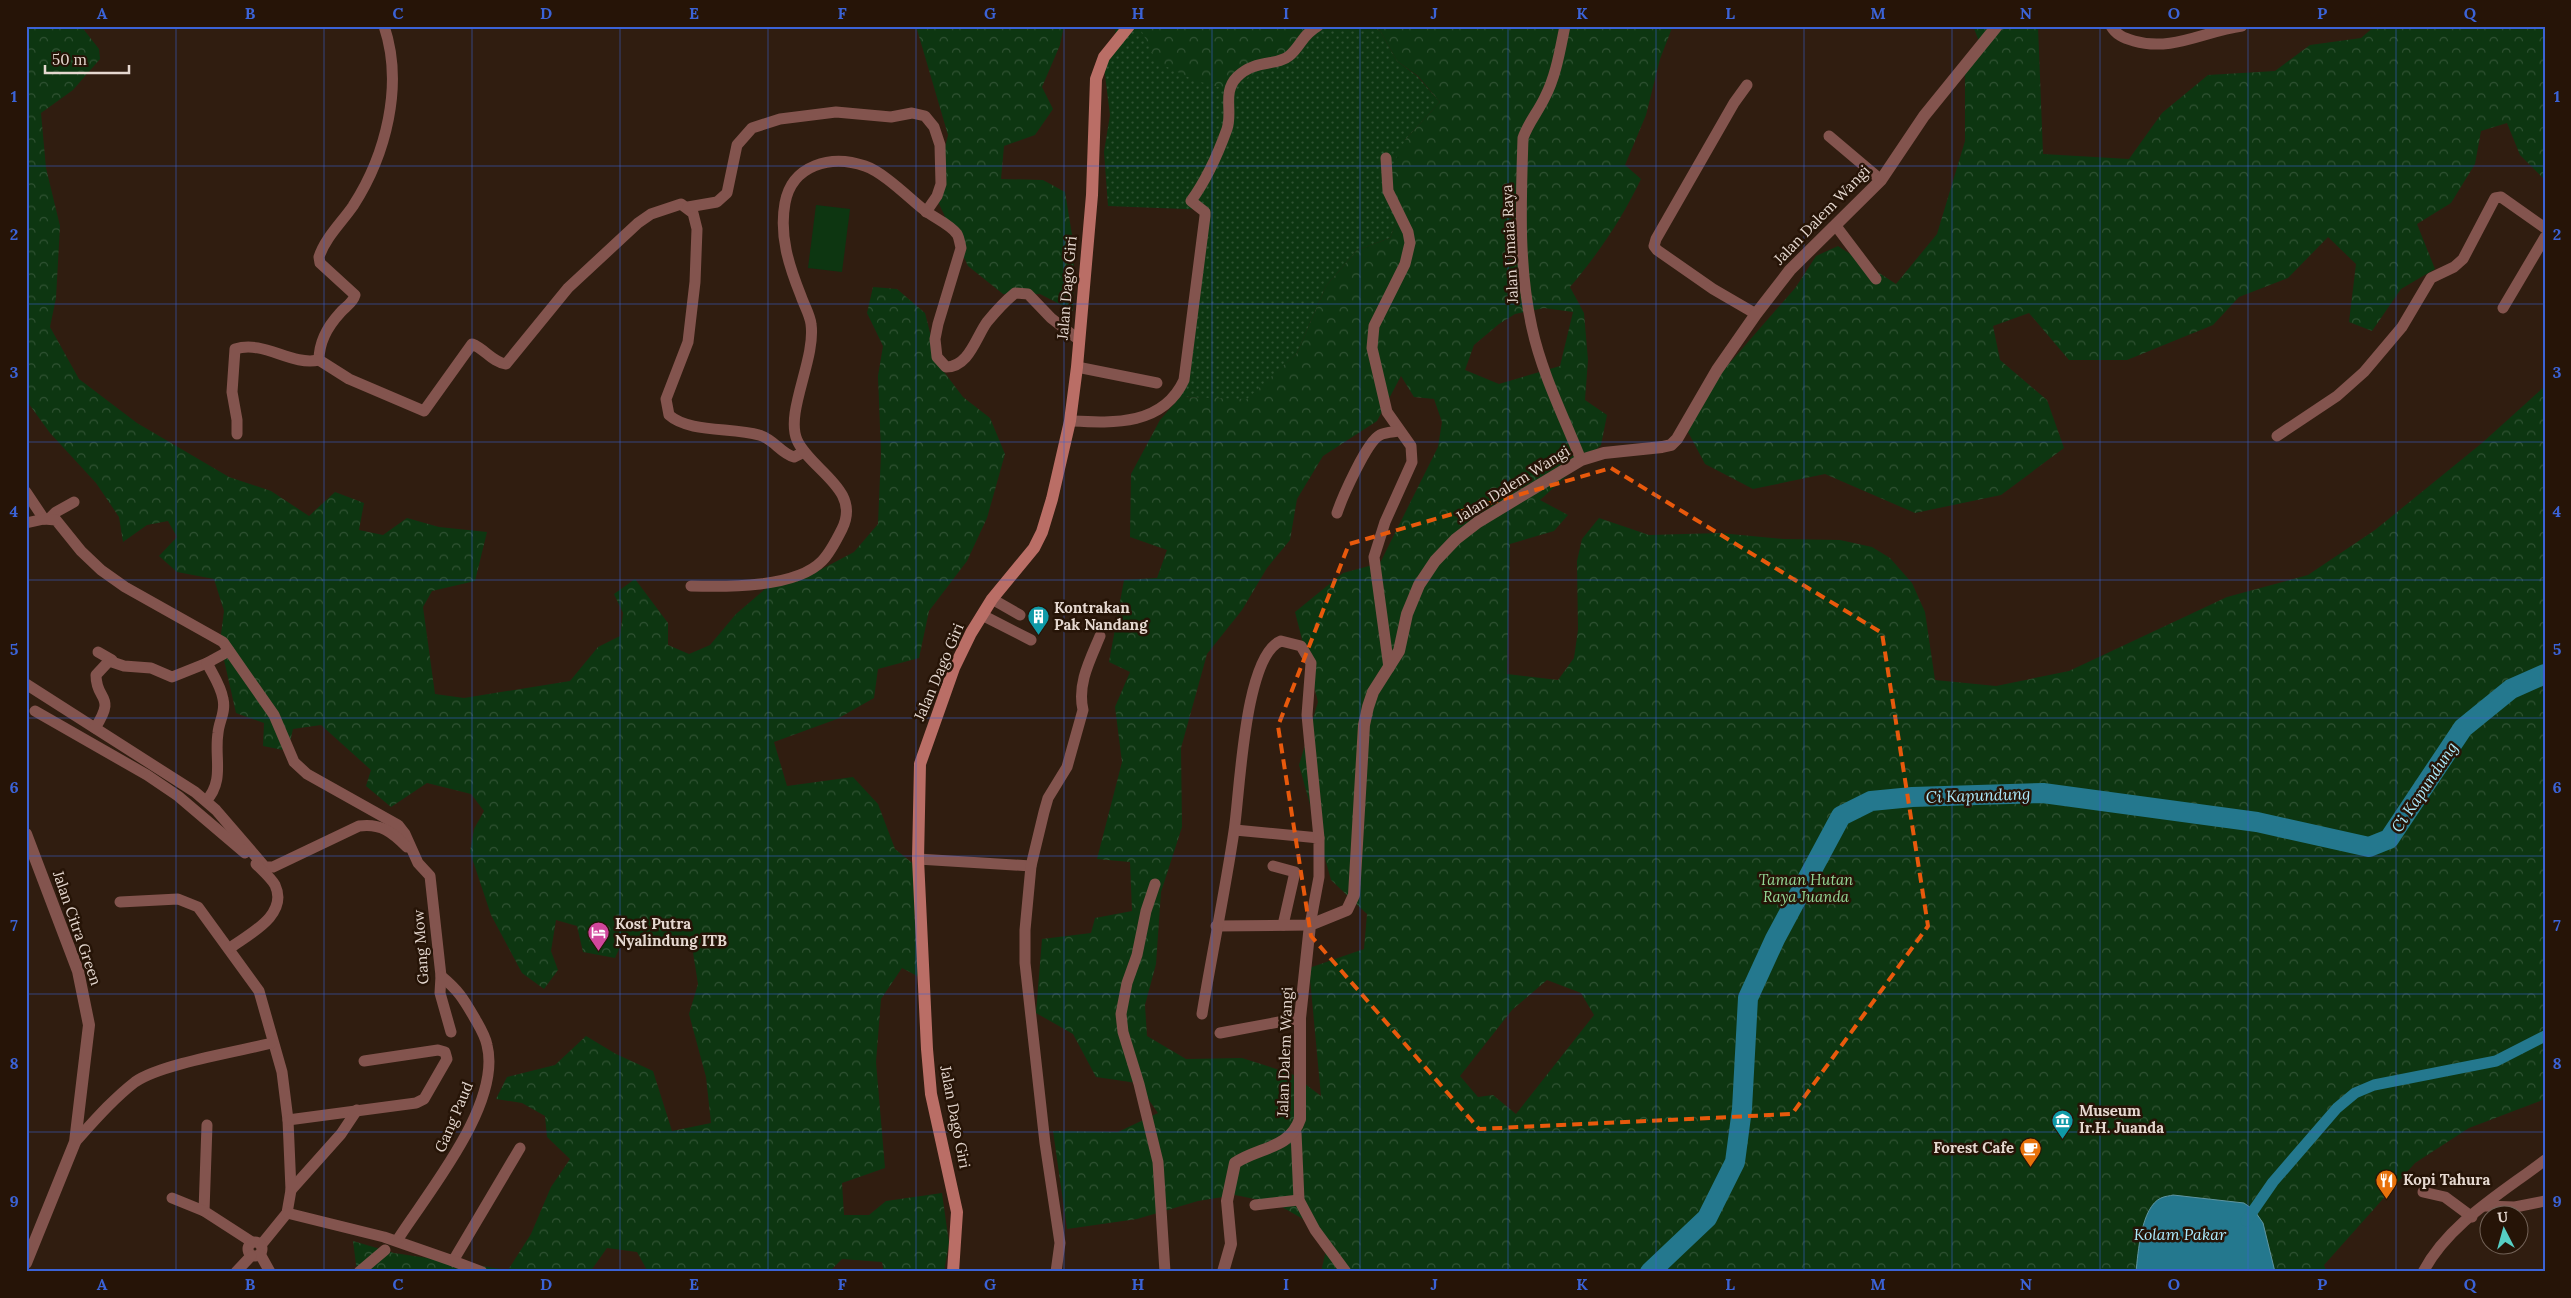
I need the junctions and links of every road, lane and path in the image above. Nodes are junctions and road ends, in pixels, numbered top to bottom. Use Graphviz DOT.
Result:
graph roads {
  1 [pos="384,26"];
  2 [pos="1129,26"];
  3 [pos="1318,26"];
  4 [pos="1565,26"];
  5 [pos="1997,26"];
  6 [pos="2111,26"];
  7 [pos="2242,26"];
  8 [pos="1747,85"];
  9 [pos="1829,136"];
  10 [pos="1386,158"];
  11 [pos="1880,180"];
  12 [pos="688,207"];
  13 [pos="926,212"];
  14 [pos="1836,226"];
  15 [pos="2545,228"];
  16 [pos="2545,237"];
  17 [pos="1876,278"];
  18 [pos="2503,308"];
  19 [pos="1756,314"];
  20 [pos="1080,340"];
  21 [pos="319,360"];
  22 [pos="1077,367"];
  23 [pos="1157,383"];
  24 [pos="1070,421"];
  25 [pos="1399,431"];
  26 [pos="237,434"];
  27 [pos="2278,436"];
  28 [pos="804,452"];
  29 [pos="1581,460"];
  30 [pos="26,492"];
  31 [pos="74,502"];
  32 [pos="1337,513"];
  33 [pos="47,519"];
  34 [pos="26,524"];
  35 [pos="691,586"];
  36 [pos="992,599"];
  37 [pos="982,615"];
  38 [pos="1020,615"];
  39 [pos="1100,636"];
  40 [pos="1031,640"];
  41 [pos="229,651"];
  42 [pos="98,652"];
  43 [pos="112,660"];
  44 [pos="207,663"];
  45 [pos="1389,668"];
  46 [pos="26,684"];
  47 [pos="35,711"];
  48 [pos="95,728"];
  49 [pos="206,801"];
  50 [pos="1235,830"];
  51 [pos="26,834"];
  52 [pos="1319,838"];
  53 [pos="416,859"];
  54 [pos="918,859"];
  55 [pos="1031,866"];
  56 [pos="1273,866"];
  57 [pos="1154,884"];
  58 [pos="120,902"];
  59 [pos="1283,925"];
  60 [pos="1310,925"];
  61 [pos="1216,926"];
  62 [pos="230,948"];
  63 [pos="441,976"];
  64 [pos="1202,1014"];
  65 [pos="1300,1018"];
  66 [pos="451,1032"];
  67 [pos="1220,1033"];
  68 [pos="272,1043"];
  69 [pos="364,1062"];
  70 [pos="357,1110"];
  71 [pos="288,1120"];
  72 [pos="207,1125"];
  73 [pos="1296,1132"];
  74 [pos="76,1142"];
  75 [pos="520,1148"];
  76 [pos="2545,1160"];
  77 [pos="291,1190"];
  78 [pos="2424,1192"];
  79 [pos="172,1198"];
  80 [pos="1299,1200"];
  81 [pos="2545,1201"];
  82 [pos="1255,1205"];
  83 [pos="2485,1206"];
  84 [pos="2520,1206"];
  85 [pos="204,1211"];
  86 [pos="287,1212"];
  87 [pos="2478,1212"];
  88 [pos="2472,1217"];
  89 [pos="390,1242"];
  90 [pos="256,1249"];
  91 [pos="454,1260"];
  92 [pos="26,1263"];
  93 [pos="236,1272"];
  94 [pos="270,1272"];
  95 [pos="359,1272"];
  96 [pos="482,1272"];
  97 [pos="953,1272"];
  98 [pos="1056,1272"];
  99 [pos="1165,1272"];
  100 [pos="1223,1272"];
  101 [pos="1346,1272"];
  102 [pos="2423,1272"];
  1 -- 21 [label="street"];
  2 -- 20 [label="main road, Jalan Dago Giri"];
  3 -- 24 [label="street"];
  4 -- 29 [label="street, Jalan Umaia Raya"];
  5 -- 11 [label="street, Jalan Dalem Wangi"];
  6 -- 7 [label="street"];
  8 -- 19 [label="street"];
  9 -- 11 [label="street"];
  10 -- 25 [label="street"];
  11 -- 14 [label="street, Jalan Dalem Wangi"];
  12 -- 13 [label="street"];
  12 -- 21 [label="street"];
  12 -- 28 [label="street"];
  13 -- 20 [label="street"];
  13 -- 28 [label="street"];
  14 -- 17 [label="street"];
  14 -- 19 [label="street, Jalan Dalem Wangi"];
  15 -- 27 [label="street"];
  16 -- 18 [label="street"];
  19 -- 29 [label="street, Jalan Dalem Wangi"];
  20 -- 22 [label="main road, Jalan Dago Giri"];
  21 -- 26 [label="street"];
  22 -- 23 [label="street"];
  22 -- 24 [label="main road, Jalan Dago Giri"];
  24 -- 36 [label="main road, Jalan Dago Giri"];
  25 -- 32 [label="street"];
  25 -- 45 [label="street"];
  28 -- 35 [label="street"];
  29 -- 45 [label="street, Jalan Dalem Wangi"];
  30 -- 33 [label="street"];
  31 -- 33 [label="street"];
  33 -- 34 [label="street"];
  33 -- 41 [label="street"];
  36 -- 37 [label="main road, Jalan Dago Giri"];
  36 -- 38 [label="street"];
  37 -- 40 [label="street"];
  37 -- 54 [label="main road, Jalan Dago Giri"];
  39 -- 55 [label="street"];
  41 -- 44 [label="street"];
  41 -- 53 [label="street"];
  42 -- 43 [label="street"];
  43 -- 44 [label="street"];
  43 -- 48 [label="street"];
  44 -- 49 [label="street"];
  45 -- 60 [label="street, Jalan Dalem Wangi"];
  46 -- 48 [label="street"];
  47 -- 62 [label="street"];
  48 -- 49 [label="street"];
  49 -- 53 [label="street"];
  50 -- 52 [label="street"];
  50 -- 52 [label="street"];
  50 -- 61 [label="street"];
  51 -- 74 [label="street, Jalan Citra Green"];
  52 -- 60 [label="street"];
  53 -- 63 [label="street, Gang Mow"];
  54 -- 55 [label="street"];
  54 -- 97 [label="main road, Jalan Dago Giri"];
  55 -- 98 [label="street"];
  56 -- 59 [label="street"];
  57 -- 99 [label="street"];
  58 -- 62 [label="street"];
  59 -- 60 [label="street"];
  59 -- 61 [label="street"];
  60 -- 65 [label="street, Jalan Dalem Wangi"];
  61 -- 64 [label="street"];
  62 -- 68 [label="street"];
  63 -- 66 [label="street, Gang Mow"];
  63 -- 89 [label="street, Gang Paud"];
  65 -- 67 [label="street"];
  65 -- 73 [label="street, Jalan Dalem Wangi"];
  68 -- 71 [label="street"];
  68 -- 74 [label="street"];
  69 -- 70 [label="street"];
  70 -- 71 [label="street"];
  70 -- 77 [label="street"];
  71 -- 77 [label="street"];
  72 -- 85 [label="street"];
  73 -- 80 [label="street"];
  73 -- 100 [label="street, Jalan Dalem Wangi"];
  74 -- 92 [label="street, Jalan Citra Green"];
  75 -- 91 [label="street"];
  76 -- 83 [label="street"];
  77 -- 86 [label="street"];
  78 -- 88 [label="street"];
  79 -- 85 [label="street"];
  80 -- 82 [label="street"];
  80 -- 101 [label="street"];
  81 -- 84 [label="street"];
  85 -- 90 [label="street"];
  86 -- 89 [label="street"];
  86 -- 90 [label="street"];
  87 -- 88 [label="street"];
  88 -- 102 [label="street"];
  89 -- 91 [label="street"];
  89 -- 95 [label="street, Gang Paud"];
  90 -- 93 [label="street"];
  90 -- 94 [label="street"];
  91 -- 96 [label="street"];
}
